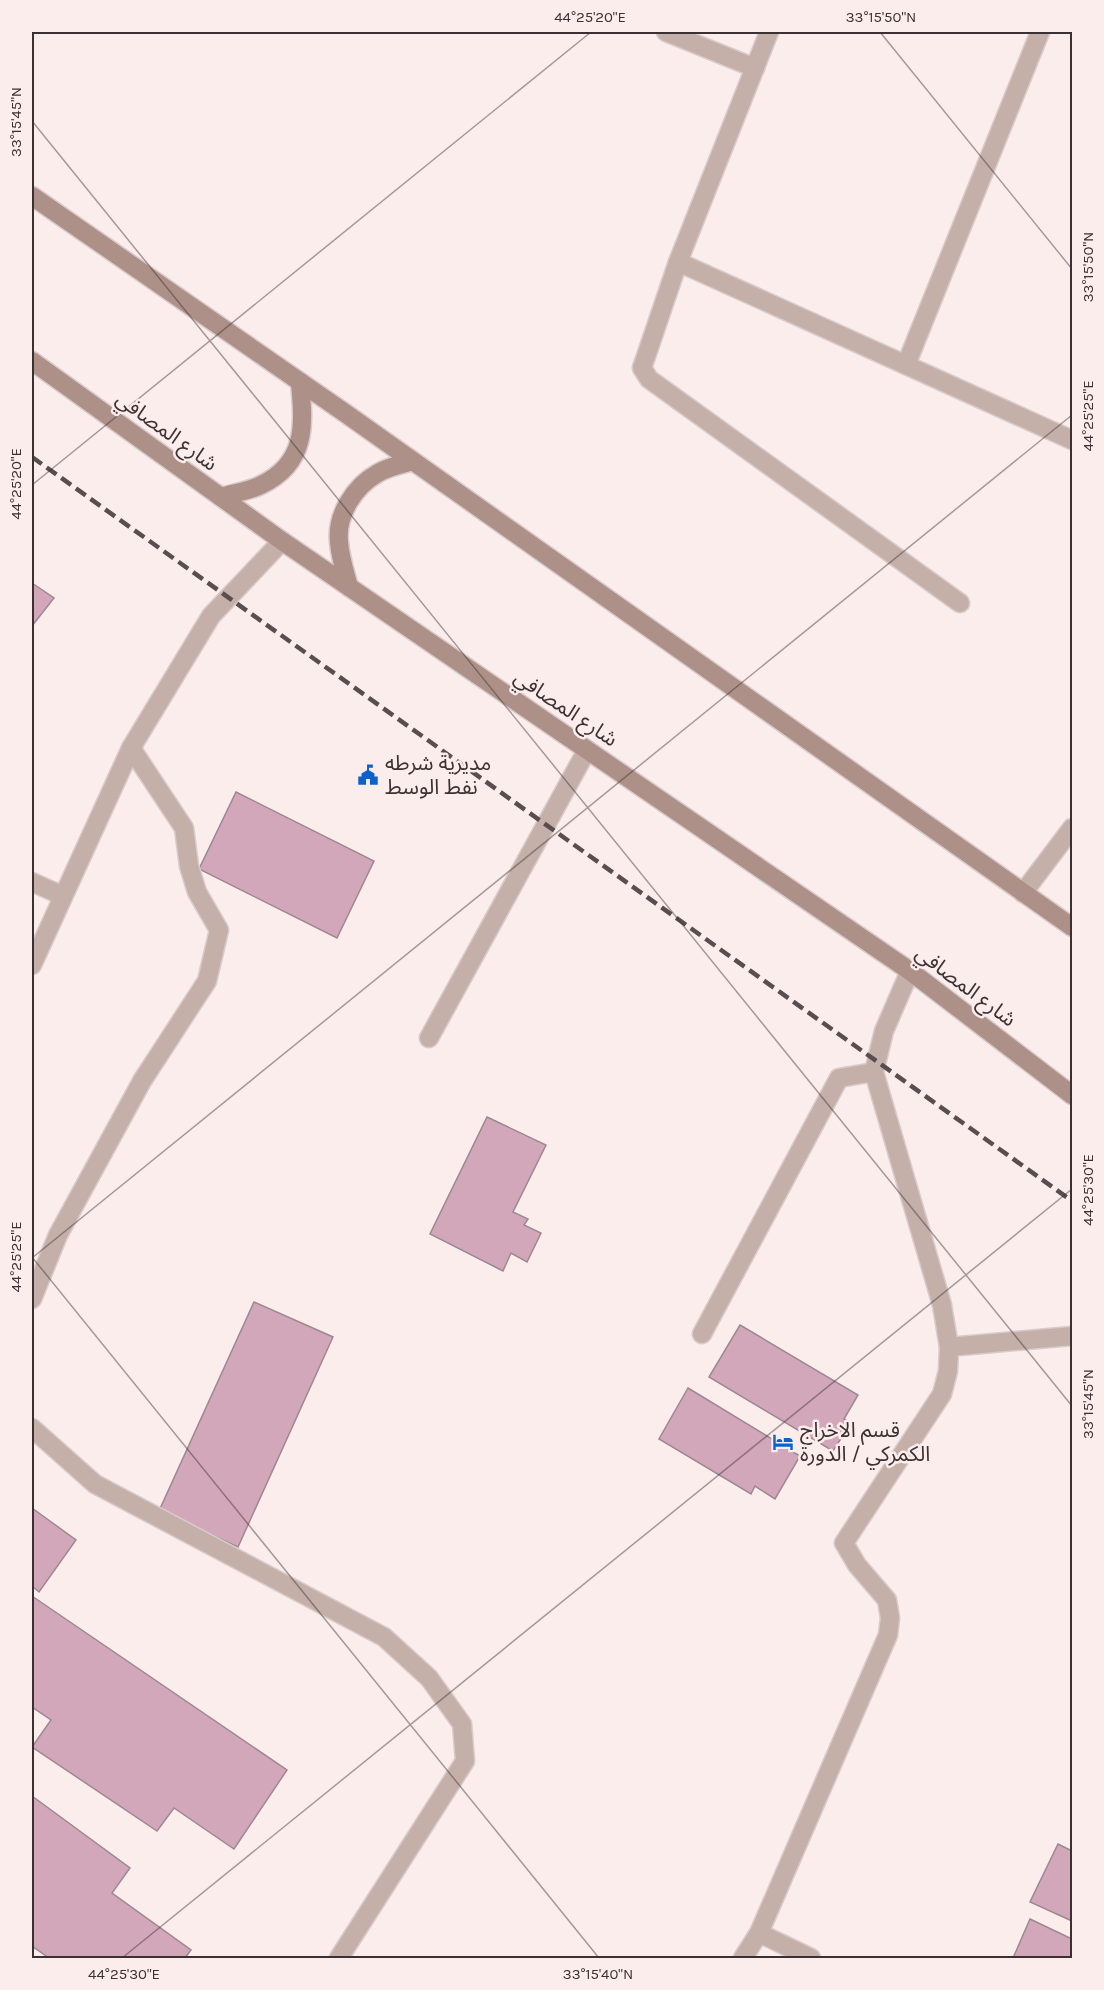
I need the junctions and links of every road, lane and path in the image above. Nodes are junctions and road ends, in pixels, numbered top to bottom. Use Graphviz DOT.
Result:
graph roads {
  1 [pos="666,32"];
  2 [pos="769,32"];
  3 [pos="1040,32"];
  4 [pos="755,68"];
  5 [pos="32,196"];
  6 [pos="678,262"];
  7 [pos="32,361"];
  8 [pos="906,365"];
  9 [pos="300,382"];
  10 [pos="1072,440"];
  11 [pos="413,460"];
  12 [pos="221,497"];
  13 [pos="282,541"];
  14 [pos="349,587"];
  15 [pos="960,603"];
  16 [pos="131,748"];
  17 [pos="587,750"];
  18 [pos="1072,828"];
  19 [pos="32,882"];
  20 [pos="1023,893"];
  21 [pos="63,896"];
  22 [pos="1072,927"];
  23 [pos="32,966"];
  24 [pos="910,971"];
  25 [pos="429,1038"];
  26 [pos="874,1072"];
  27 [pos="1072,1095"];
  28 [pos="32,1299"];
  29 [pos="702,1334"];
  30 [pos="1072,1336"];
  31 [pos="950,1347"];
  32 [pos="32,1428"];
  33 [pos="759,1934"];
  34 [pos="339,1959"];
  35 [pos="743,1959"];
  36 [pos="811,1959"];
  1 -- 4 [label="street"];
  2 -- 4 [label="street"];
  3 -- 8 [label="street"];
  4 -- 6 [label="street"];
  5 -- 9 [label="main road"];
  6 -- 8 [label="street"];
  6 -- 15 [label="street"];
  7 -- 12 [label="main road, شارع المصافي"];
  8 -- 10 [label="street"];
  9 -- 11 [label="main road"];
  9 -- 12 [label="main road"];
  11 -- 14 [label="main road"];
  11 -- 20 [label="main road"];
  12 -- 13 [label="main road, شارع المصافي"];
  13 -- 14 [label="main road, شارع المصافي"];
  13 -- 16 [label="street"];
  14 -- 17 [label="main road, شارع المصافي"];
  16 -- 21 [label="street"];
  16 -- 28 [label="street"];
  17 -- 24 [label="main road, شارع المصافي"];
  17 -- 25 [label="street"];
  18 -- 20 [label="street"];
  19 -- 21 [label="street"];
  20 -- 22 [label="main road"];
  21 -- 23 [label="street"];
  24 -- 26 [label="street"];
  24 -- 27 [label="main road, شارع المصافي"];
  26 -- 29 [label="street"];
  26 -- 31 [label="street"];
  30 -- 31 [label="street"];
  31 -- 33 [label="street"];
  32 -- 34 [label="street"];
  33 -- 35 [label="street"];
  33 -- 36 [label="street"];
}
